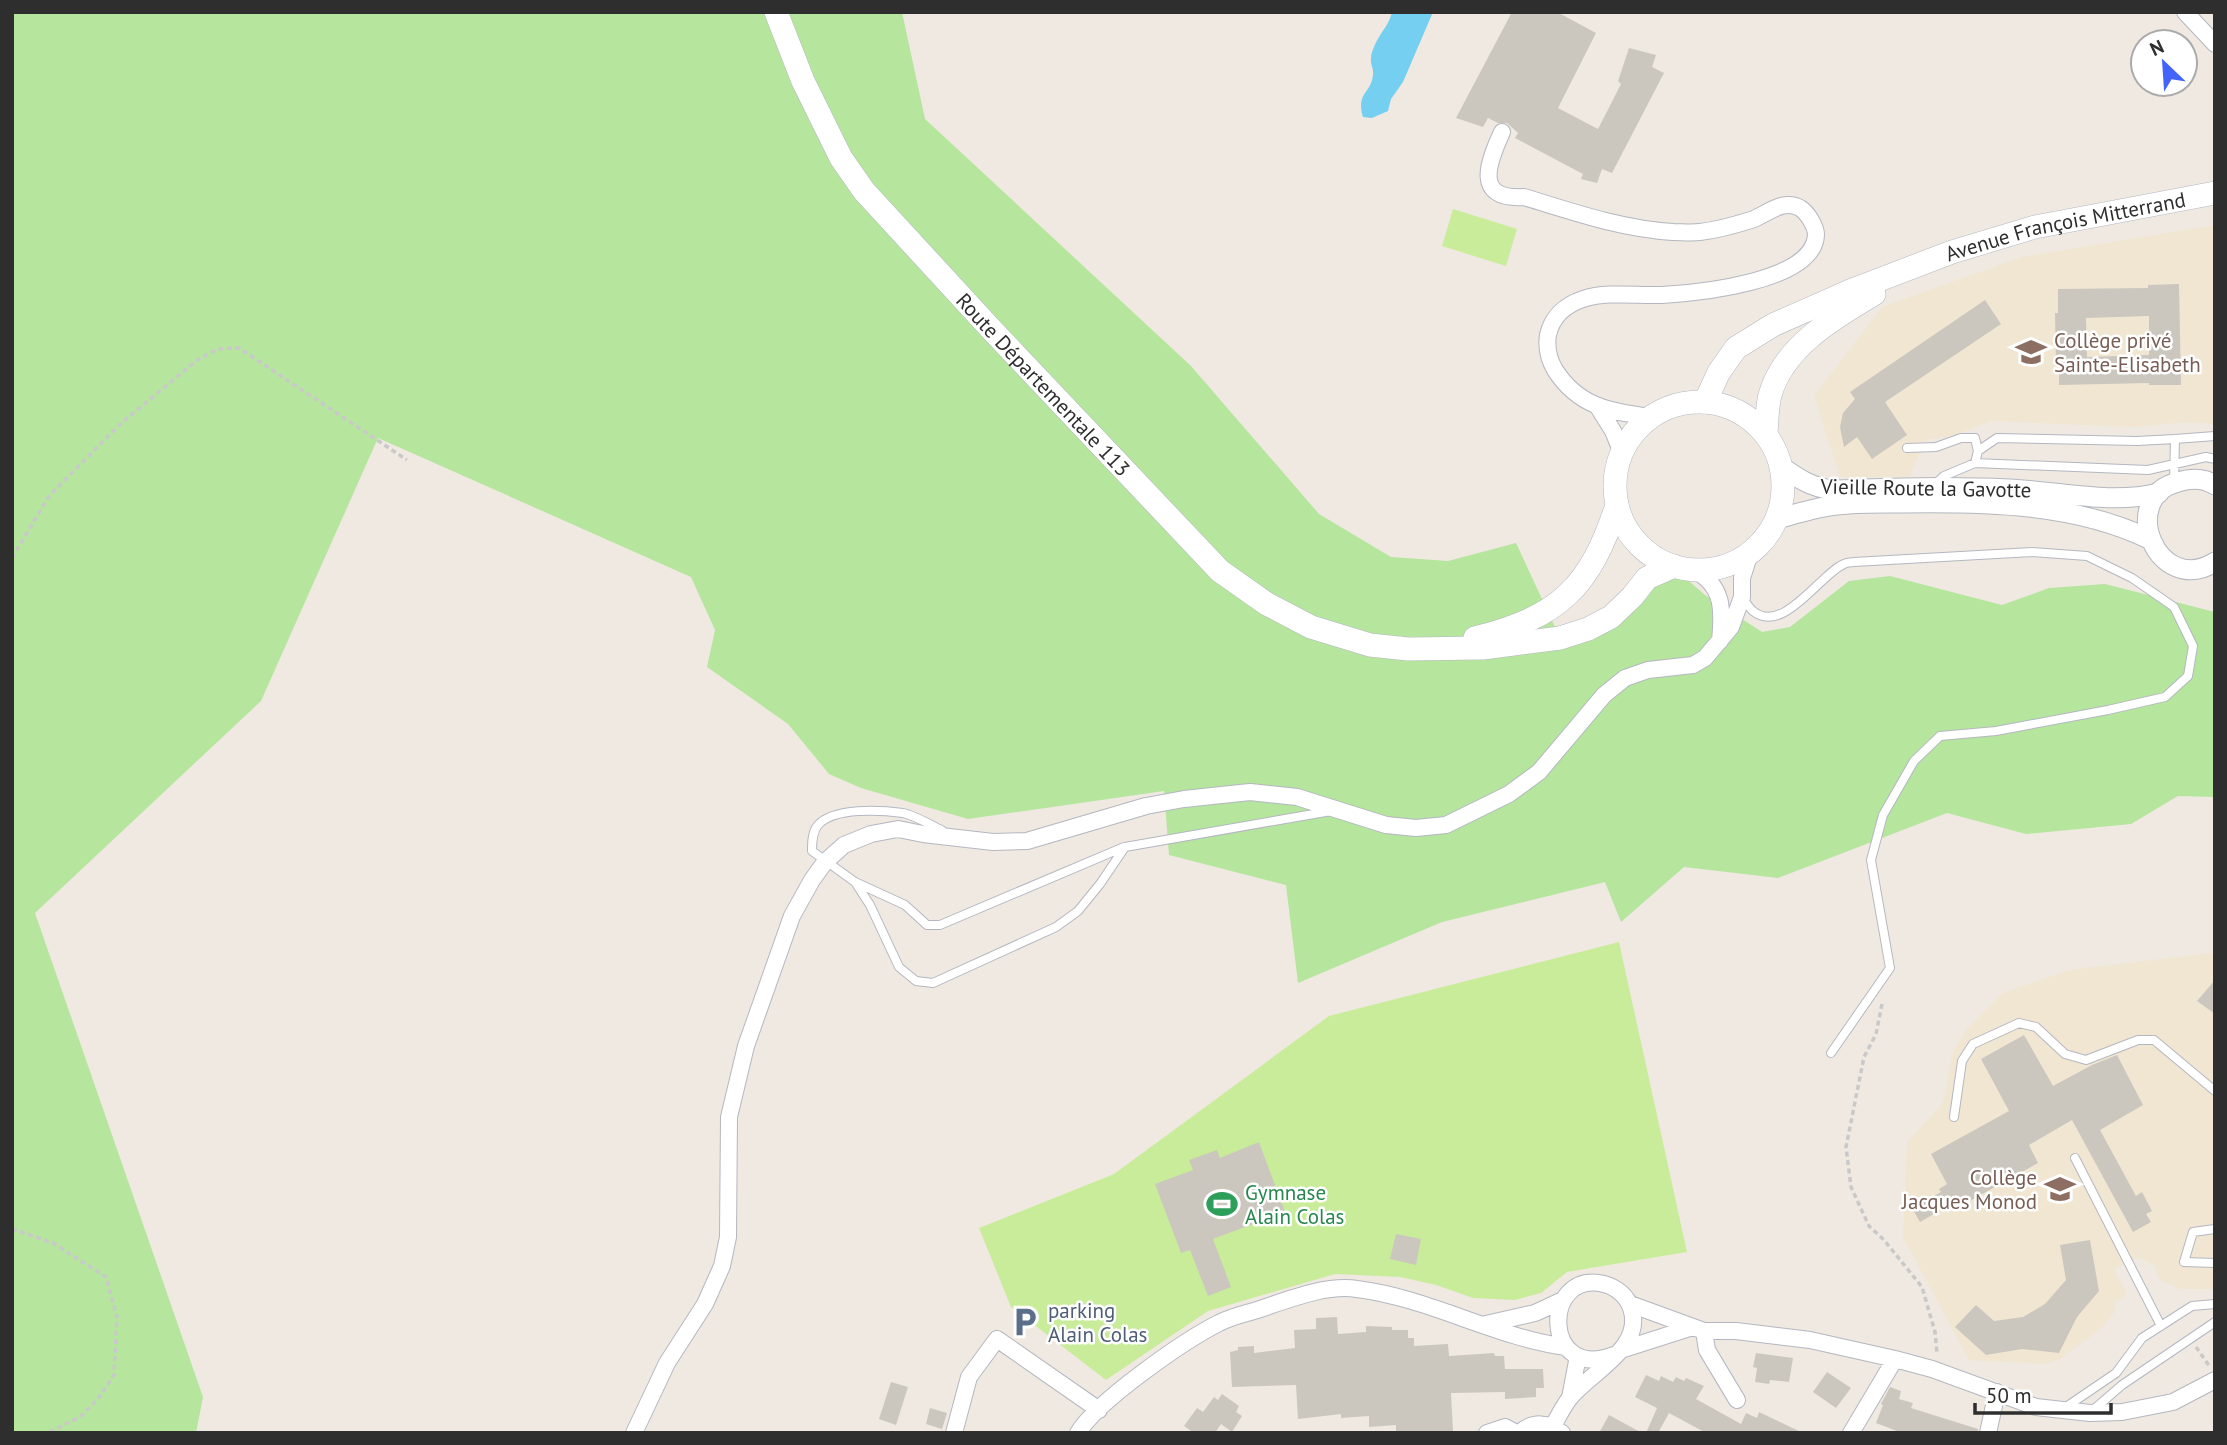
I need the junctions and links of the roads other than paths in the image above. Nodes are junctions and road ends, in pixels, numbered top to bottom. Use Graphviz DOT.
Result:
graph roads {
  1 [pos="776,12"];
  2 [pos="2185,12"];
  3 [pos="2215,44"];
  4 [pos="1502,132"];
  5 [pos="2215,193"];
  6 [pos="1919,266"];
  7 [pos="1705,402"];
  8 [pos="1598,407"];
  9 [pos="1650,417"];
  10 [pos="1766,433"];
  11 [pos="2215,436"];
  12 [pos="2175,439"];
  13 [pos="1907,448"];
  14 [pos="1978,452"];
  15 [pos="1622,453"];
  16 [pos="2215,459"];
  17 [pos="1975,463"];
  18 [pos="1782,467"];
  19 [pos="2169,480"];
  20 [pos="2215,485"];
  21 [pos="1933,486"];
  22 [pos="1617,505"];
  23 [pos="1777,519"];
  24 [pos="2149,540"];
  25 [pos="1750,554"];
  26 [pos="2215,562"];
  27 [pos="1684,568"];
  28 [pos="1742,597"];
  29 [pos="1720,643"];
  30 [pos="1408,649"];
  31 [pos="1337,810"];
  32 [pos="962,839"];
  33 [pos="1125,846"];
  34 [pos="825,862"];
  35 [pos="855,882"];
  36 [pos="1832,1053"];
  37 [pos="2215,1091"];
  38 [pos="1954,1117"];
  39 [pos="2074,1158"];
  40 [pos="2215,1229"];
  41 [pos="2215,1263"];
  42 [pos="1563,1300"];
  43 [pos="1630,1304"];
  44 [pos="2215,1304"];
  45 [pos="2215,1321"];
  46 [pos="1483,1324"];
  47 [pos="2161,1325"];
  48 [pos="1699,1329"];
  49 [pos="1572,1351"];
  50 [pos="1618,1353"];
  51 [pos="1895,1359"];
  52 [pos="2215,1380"];
  53 [pos="1997,1392"];
  54 [pos="1570,1398"];
  55 [pos="1737,1400"];
  56 [pos="1099,1410"];
  57 [pos="2062,1410"];
  58 [pos="2090,1413"];
  59 [pos="1557,1429"];
  60 [pos="634,1433"];
  61 [pos="954,1433"];
  62 [pos="1078,1433"];
  63 [pos="1487,1433"];
  64 [pos="1517,1433"];
  65 [pos="1851,1433"];
  66 [pos="1989,1433"];
  1 -- 30 [label="main road, Route Départementale 113"];
  2 -- 3 [label="street"];
  4 -- 8 [label="street"];
  5 -- 6 [label="main road, Avenue François Mitterrand"];
  6 -- 7 [label="main road, Avenue François Mitterrand"];
  6 -- 10 [label="main road, Avenue François Mitterrand"];
  7 -- 9 [label="main road"];
  7 -- 10 [label="main road"];
  8 -- 9 [label="street"];
  8 -- 15 [label="street"];
  9 -- 15 [label="main road"];
  10 -- 18 [label="main road"];
  11 -- 12 [label="lane"];
  12 -- 14 [label="lane"];
  12 -- 19 [label="lane"];
  13 -- 14 [label="lane"];
  14 -- 17 [label="lane"];
  15 -- 22 [label="main road"];
  16 -- 19 [label="lane"];
  17 -- 19 [label="lane"];
  17 -- 21 [label="lane"];
  18 -- 21 [label="street, Vieille Route la Gavotte"];
  18 -- 23 [label="main road"];
  19 -- 20 [label="street, Vieille Route la Gavotte"];
  19 -- 21 [label="street, Vieille Route la Gavotte"];
  19 -- 24 [label="street"];
  22 -- 27 [label="main road"];
  22 -- 30 [label="main road, Route Départementale 113"];
  23 -- 24 [label="street, Vieille Route la Gavotte"];
  23 -- 25 [label="main road"];
  24 -- 26 [label="street"];
  25 -- 27 [label="main road"];
  25 -- 28 [label="street"];
  27 -- 29 [label="street"];
  27 -- 30 [label="main road, Route Départementale 113"];
  28 -- 29 [label="street"];
  28 -- 36 [label="lane"];
  29 -- 31 [label="street"];
  31 -- 32 [label="street"];
  31 -- 33 [label="lane"];
  32 -- 34 [label="street"];
  32 -- 34 [label="lane"];
  33 -- 35 [label="lane"];
  33 -- 35 [label="lane"];
  34 -- 35 [label="lane"];
  34 -- 60 [label="street"];
  37 -- 38 [label="lane"];
  39 -- 47 [label="lane"];
  40 -- 41 [label="lane"];
  42 -- 43 [label="street"];
  42 -- 46 [label="street"];
  42 -- 49 [label="street"];
  43 -- 48 [label="street"];
  43 -- 50 [label="street"];
  44 -- 47 [label="lane"];
  45 -- 58 [label="lane"];
  46 -- 49 [label="street"];
  46 -- 56 [label="street"];
  47 -- 57 [label="lane"];
  48 -- 50 [label="street"];
  48 -- 51 [label="street"];
  48 -- 55 [label="street"];
  49 -- 50 [label="street"];
  49 -- 54 [label="street"];
  50 -- 54 [label="street"];
  51 -- 53 [label="street"];
  51 -- 65 [label="street"];
  52 -- 58 [label="street"];
  53 -- 57 [label="street"];
  53 -- 66 [label="street"];
  54 -- 59 [label="street"];
  56 -- 61 [label="street"];
  56 -- 62 [label="street"];
  57 -- 58 [label="street"];
  59 -- 64 [label="street"];
  63 -- 64 [label="street"];
}
